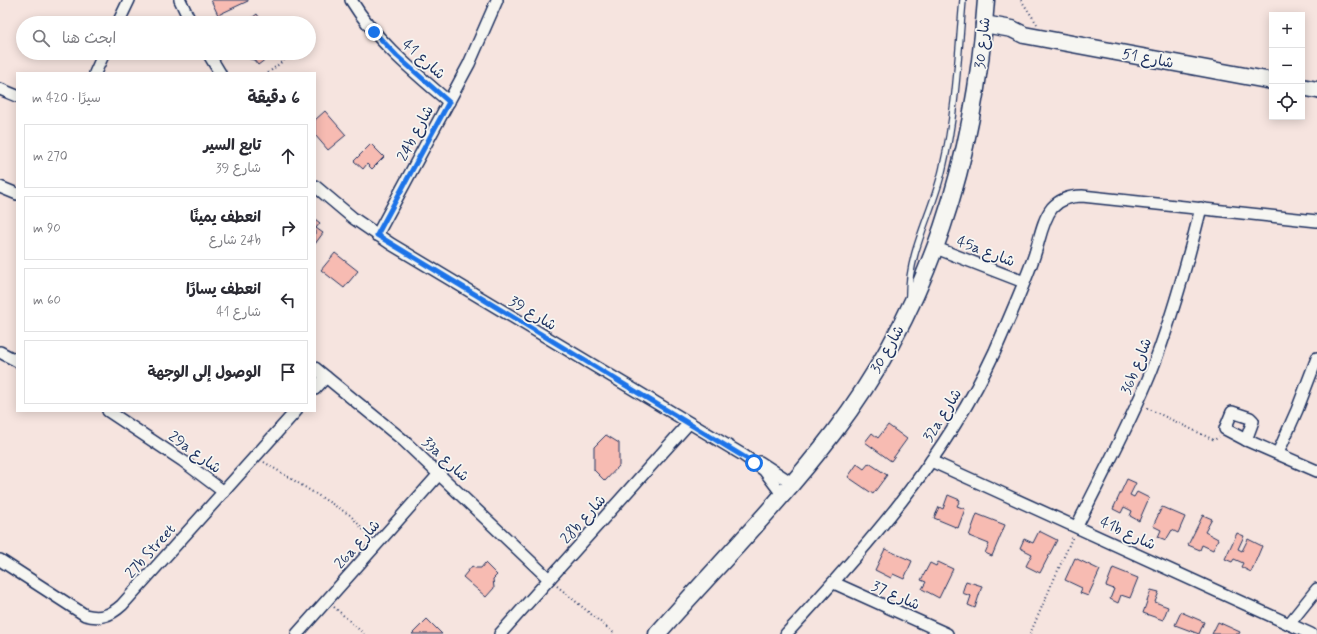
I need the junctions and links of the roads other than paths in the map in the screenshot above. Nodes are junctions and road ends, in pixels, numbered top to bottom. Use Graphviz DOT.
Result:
graph roads {
  1 [pos="129,0"];
  2 [pos="180,0"];
  3 [pos="351,0"];
  4 [pos="497,0"];
  5 [pos="963,0"];
  6 [pos="986,0"];
  7 [pos="121,16"];
  8 [pos="188,16"];
  9 [pos="984,28"];
  10 [pos="101,60"];
  11 [pos="212,60"];
  12 [pos="95,72"];
  13 [pos="219,72"];
  14 [pos="1269,80"];
  15 [pos="1305,88"];
  16 [pos="0,89"];
  17 [pos="1317,90"];
  18 [pos="16,96"];
  19 [pos="449,102"];
  20 [pos="0,186"];
  21 [pos="316,187"];
  22 [pos="16,194"];
  23 [pos="1201,208"];
  24 [pos="1317,221"];
  25 [pos="377,235"];
  26 [pos="936,248"];
  27 [pos="1024,282"];
  28 [pos="909,310"];
  29 [pos="0,352"];
  30 [pos="1317,358"];
  31 [pos="16,360"];
  32 [pos="316,369"];
  33 [pos="326,377"];
  34 [pos="316,388"];
  35 [pos="110,412"];
  36 [pos="295,412"];
  37 [pos="689,423"];
  38 [pos="1246,440"];
  39 [pos="1278,454"];
  40 [pos="931,461"];
  41 [pos="1317,471"];
  42 [pos="440,474"];
  43 [pos="787,489"];
  44 [pos="224,492"];
  45 [pos="1077,526"];
  46 [pos="0,560"];
  47 [pos="549,579"];
  48 [pos="834,583"];
  49 [pos="1317,589"];
  50 [pos="1289,624"];
  51 [pos="297,634"];
  52 [pos="500,634"];
  53 [pos="657,634"];
  54 [pos="786,634"];
  55 [pos="947,634"];
  56 [pos="1311,634"];
  1 -- 7 [label="street"];
  2 -- 8 [label="street"];
  3 -- 19 [label="street, شارع 41"];
  4 -- 19 [label="street, 24b شارع"];
  5 -- 28 [label="lane"];
  6 -- 9 [label="street, شارع 30"];
  9 -- 14 [label="street, شارع 51"];
  9 -- 26 [label="street, شارع 30"];
  10 -- 12 [label="street"];
  11 -- 13 [label="street"];
  15 -- 17 [label="street"];
  16 -- 18 [label="street"];
  19 -- 25 [label="street, 24b شارع"];
  20 -- 22 [label="street"];
  21 -- 25 [label="street, شارع 39"];
  23 -- 24 [label="street, 32a شارع"];
  23 -- 27 [label="street, 32a شارع"];
  23 -- 45 [label="street, 36b شارع"];
  25 -- 37 [label="street, شارع 39"];
  26 -- 27 [label="street, 45a شارع"];
  26 -- 28 [label="street, شارع 30"];
  27 -- 40 [label="street, 32a شارع"];
  28 -- 43 [label="street, شارع 30"];
  29 -- 31 [label="street"];
  30 -- 39 [label="street"];
  32 -- 33 [label="street, 33a شارع"];
  33 -- 34 [label="street"];
  33 -- 42 [label="street, 33a شارع"];
  35 -- 44 [label="street, 29a شارع"];
  36 -- 44 [label="street, 27b Street"];
  37 -- 43 [label="street, شارع 39"];
  37 -- 47 [label="street, 28b شارع"];
  38 -- 38 [label="street"];
  38 -- 39 [label="street"];
  39 -- 41 [label="street"];
  40 -- 45 [label="street, 41b شارع"];
  40 -- 48 [label="street, 32a شارع"];
  42 -- 47 [label="street, 33a شارع"];
  42 -- 51 [label="street, 26a شارع"];
  43 -- 53 [label="street, شارع 30"];
  44 -- 46 [label="street, 27b Street"];
  45 -- 50 [label="street, 41b شارع"];
  47 -- 52 [label="street, 28b شارع"];
  48 -- 54 [label="street, 32a شارع"];
  48 -- 55 [label="street, شارع 37"];
  49 -- 50 [label="street"];
  50 -- 56 [label="street, 41b شارع"];
}
